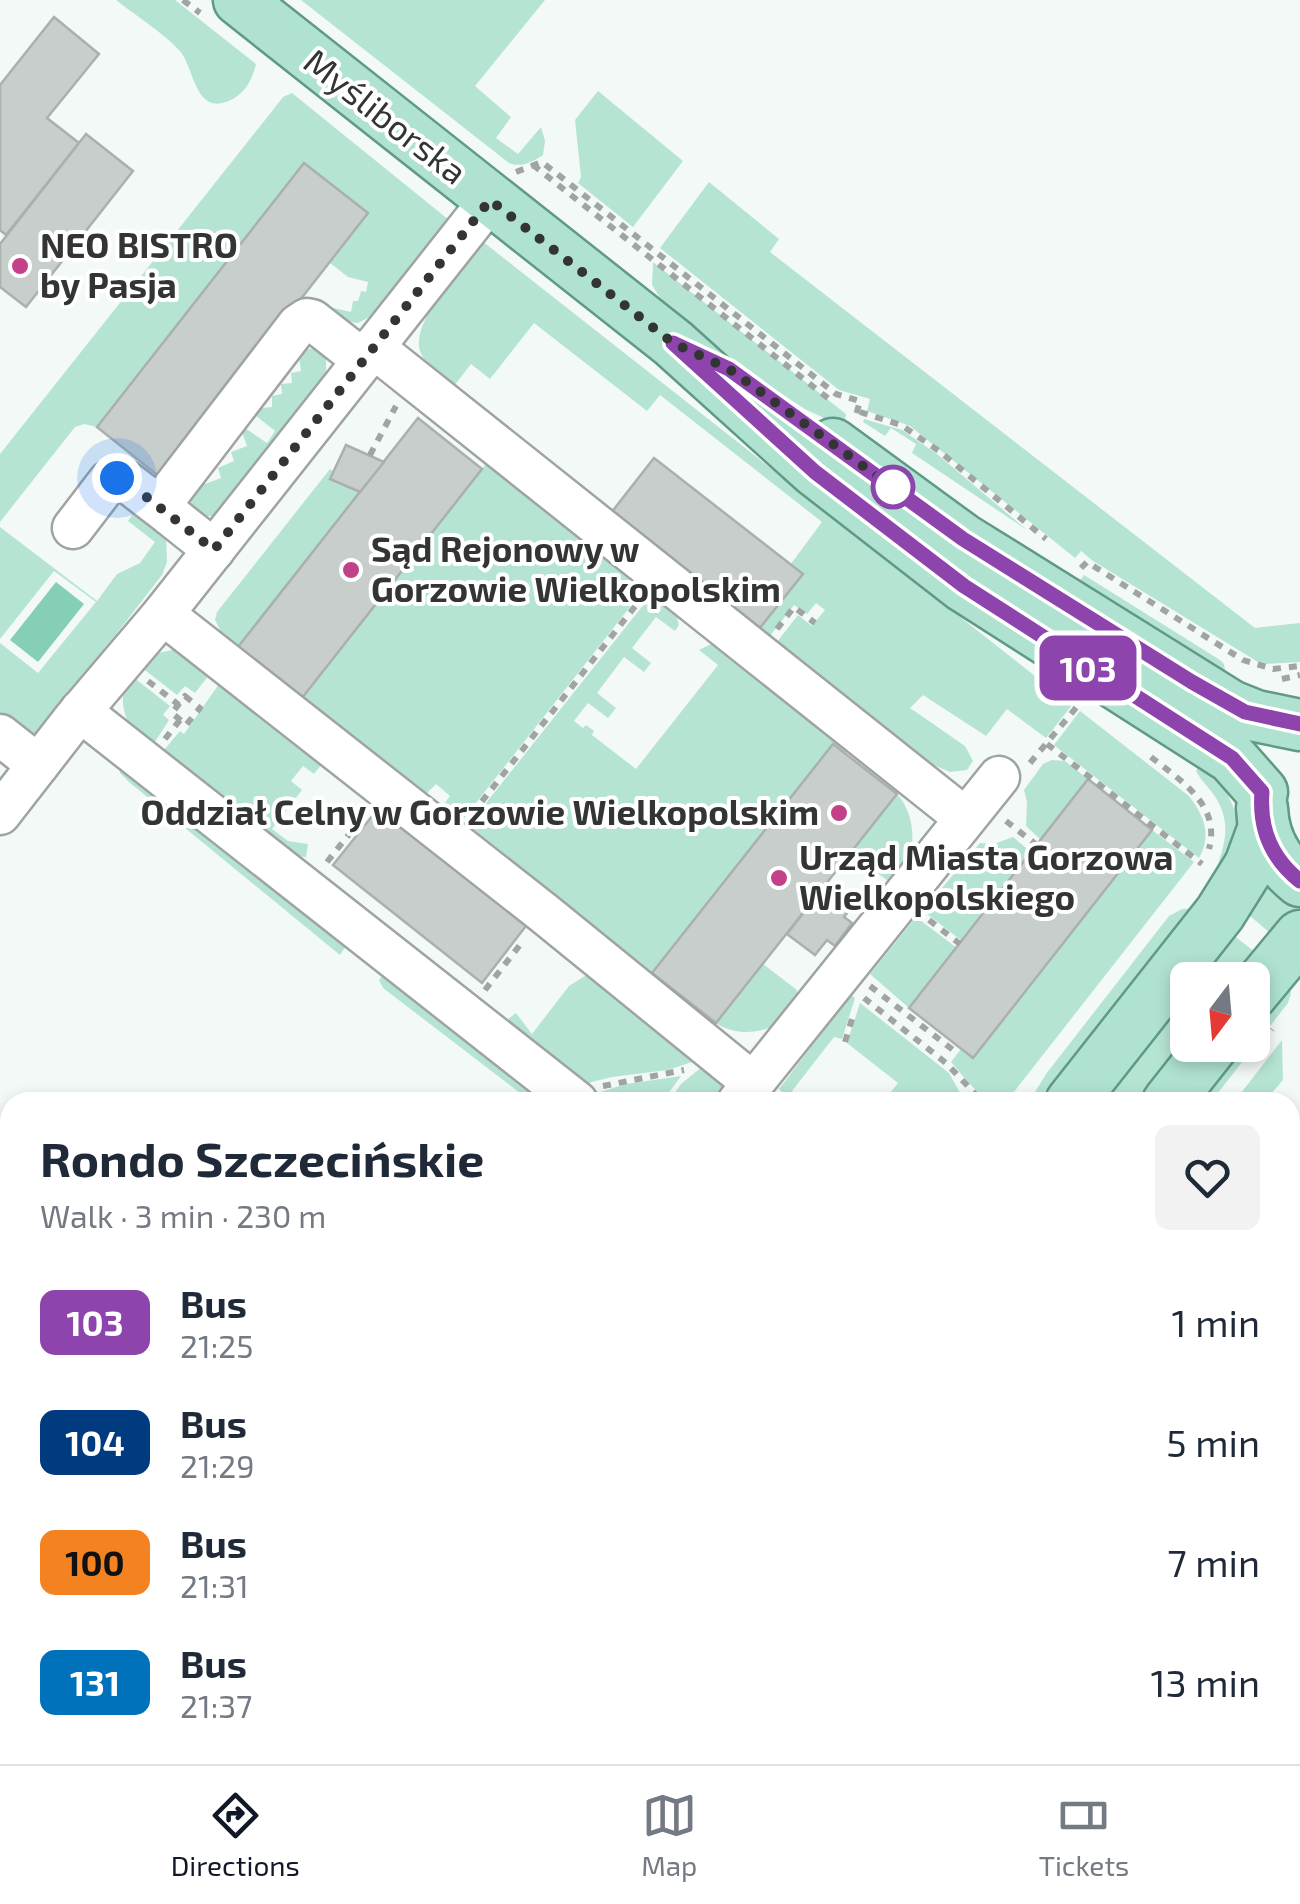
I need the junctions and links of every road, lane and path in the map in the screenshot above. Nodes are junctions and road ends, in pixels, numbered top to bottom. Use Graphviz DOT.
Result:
graph roads {
  1 [pos="239,0"];
  2 [pos="533,165"];
  3 [pos="556,172"];
  4 [pos="490,200"];
  5 [pos="673,343"];
  6 [pos="368,354"];
  7 [pos="400,403"];
  8 [pos="857,412"];
  9 [pos="854,421"];
  10 [pos="370,455"];
  11 [pos="170,516"];
  12 [pos="72,528"];
  13 [pos="1028,537"];
  14 [pos="1044,549"];
  15 [pos="214,550"];
  16 [pos="1060,551"];
  17 [pos="660,576"];
  18 [pos="800,611"];
  19 [pos="164,614"];
  20 [pos="814,623"];
  21 [pos="1300,666"];
  22 [pos="1250,674"];
  23 [pos="1300,675"];
  24 [pos="1268,679"];
  25 [pos="1080,702"];
  26 [pos="200,708"];
  27 [pos="80,712"];
  28 [pos="1300,724"];
  29 [pos="1300,733"];
  30 [pos="0,736"];
  31 [pos="1047,744"];
  32 [pos="38,765"];
  33 [pos="1175,776"];
  34 [pos="385,788"];
  35 [pos="985,802"];
  36 [pos="1263,810"];
  37 [pos="0,814"];
  38 [pos="451,840"];
  39 [pos="1038,846"];
  40 [pos="339,876"];
  41 [pos="1300,881"];
  42 [pos="916,910"];
  43 [pos="544,914"];
  44 [pos="1300,936"];
  45 [pos="960,944"];
  46 [pos="470,979"];
  47 [pos="859,994"];
  48 [pos="1270,997"];
  49 [pos="906,1013"];
  50 [pos="958,1053"];
  51 [pos="720,1056"];
  52 [pos="1217,1062"];
  53 [pos="564,1092"];
  54 [pos="592,1092"];
  55 [pos="744,1092"];
  56 [pos="746,1092"];
  57 [pos="974,1092"];
  58 [pos="1079,1092"];
  59 [pos="1180,1092"];
  1 -- 4 [label="main road, Myśliborska"];
  2 -- 8 [label="path"];
  3 -- 8 [label="path"];
  4 -- 5 [label="main road, Myśliborska"];
  4 -- 6 [label="street"];
  5 -- 28 [label="main road, Myśliborska"];
  5 -- 36 [label="main road, Myśliborska"];
  6 -- 7 [label="street"];
  6 -- 11 [label="street"];
  6 -- 15 [label="street"];
  7 -- 10 [label="path"];
  7 -- 17 [label="street"];
  8 -- 9 [label="path"];
  8 -- 16 [label="path"];
  11 -- 12 [label="street"];
  11 -- 15 [label="street"];
  13 -- 14 [label="path"];
  15 -- 19 [label="street"];
  17 -- 35 [label="street"];
  17 -- 38 [label="path"];
  18 -- 20 [label="path"];
  19 -- 27 [label="street"];
  19 -- 34 [label="street"];
  21 -- 22 [label="path"];
  23 -- 24 [label="path"];
  25 -- 31 [label="path"];
  26 -- 26 [label="path"];
  27 -- 32 [label="street"];
  27 -- 53 [label="street"];
  29 -- 36 [label="main road"];
  30 -- 32 [label="street"];
  31 -- 33 [label="path"];
  31 -- 35 [label="path"];
  32 -- 37 [label="street"];
  34 -- 38 [label="street"];
  34 -- 40 [label="path"];
  35 -- 39 [label="path"];
  35 -- 56 [label="street"];
  36 -- 41 [label="main road, Myśliborska"];
  36 -- 58 [label="main road"];
  38 -- 43 [label="street"];
  42 -- 45 [label="path"];
  43 -- 46 [label="path"];
  43 -- 51 [label="street"];
  44 -- 48 [label="main road"];
  47 -- 57 [label="path"];
  49 -- 50 [label="path"];
  51 -- 54 [label="path"];
  51 -- 55 [label="street"];
  52 -- 59 [label="main road"];
}
